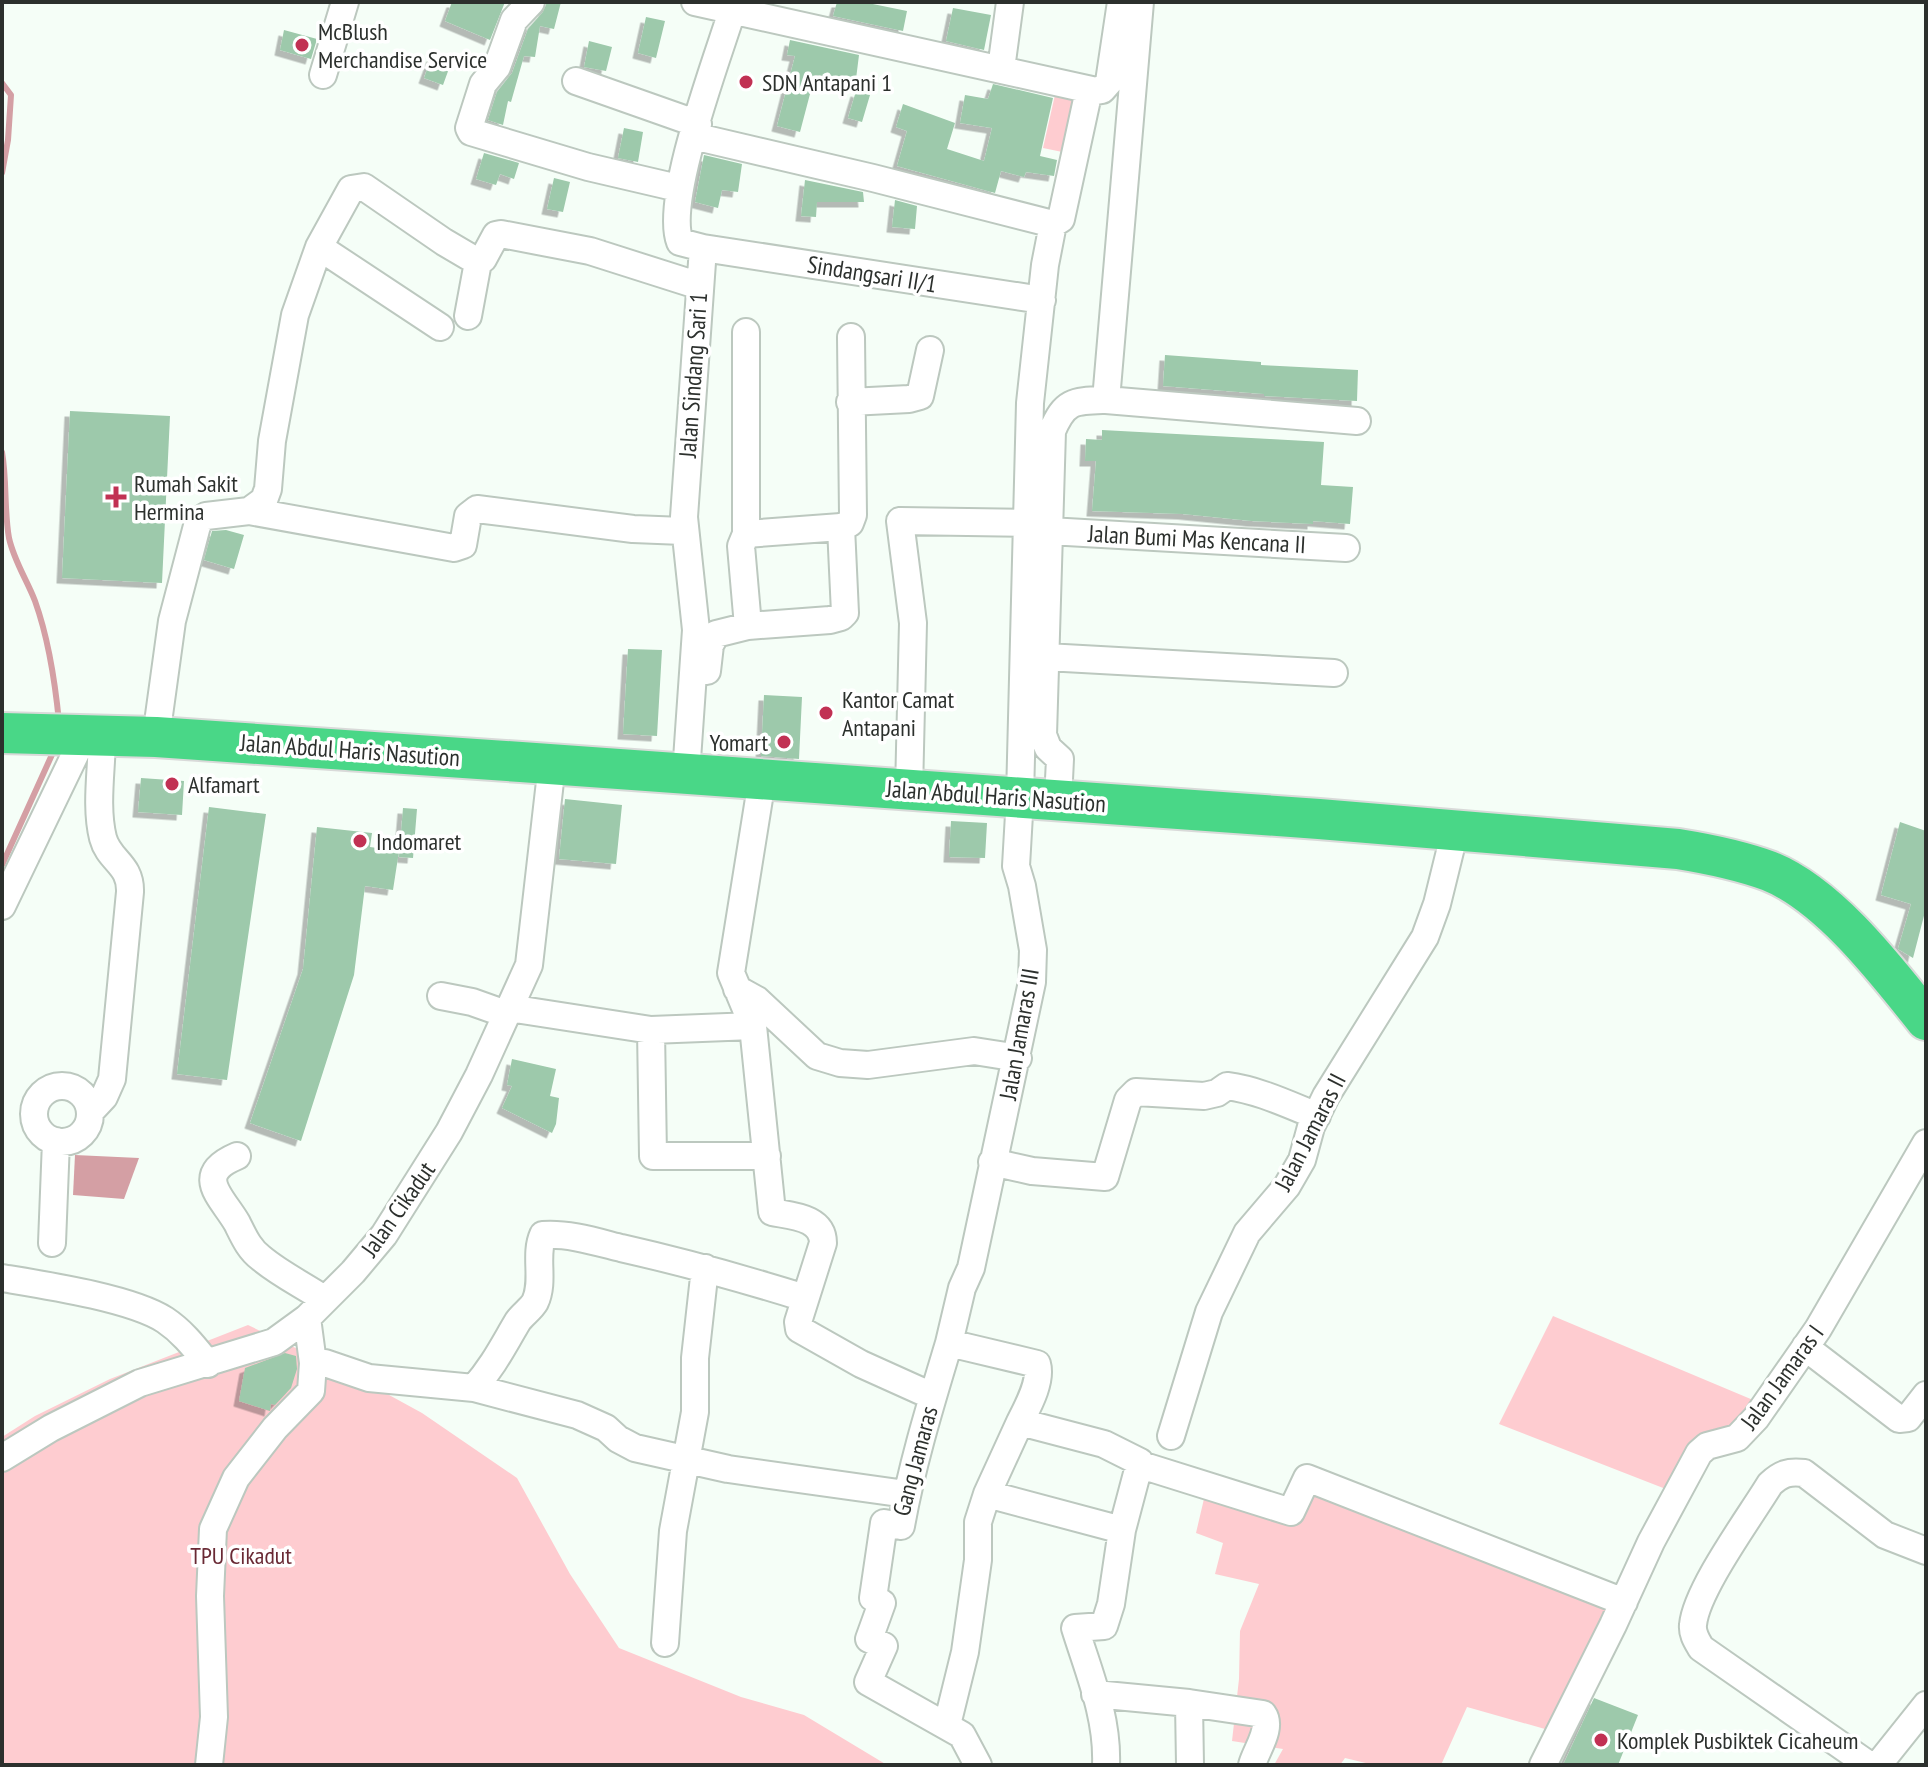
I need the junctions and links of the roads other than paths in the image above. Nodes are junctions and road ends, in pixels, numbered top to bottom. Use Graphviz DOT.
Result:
graph roads {
  1 [pos="345,2"];
  2 [pos="531,2"];
  3 [pos="695,2"];
  4 [pos="1010,2"];
  5 [pos="1120,2"];
  6 [pos="1140,2"];
  7 [pos="733,7"];
  8 [pos="1001,69"];
  9 [pos="323,75"];
  10 [pos="576,81"];
  11 [pos="1089,90"];
  12 [pos="696,130"];
  13 [pos="678,188"];
  14 [pos="1053,224"];
  15 [pos="319,247"];
  16 [pos="703,248"];
  17 [pos="478,262"];
  18 [pos="700,286"];
  19 [pos="1042,300"];
  20 [pos="468,316"];
  21 [pos="440,327"];
  22 [pos="746,332"];
  23 [pos="851,337"];
  24 [pos="930,350"];
  25 [pos="1106,400"];
  26 [pos="850,402"];
  27 [pos="1357,421"];
  28 [pos="249,511"];
  29 [pos="841,527"];
  30 [pos="1038,527"];
  31 [pos="683,531"];
  32 [pos="746,534"];
  33 [pos="1346,548"];
  34 [pos="748,626"];
  35 [pos="1046,657"];
  36 [pos="1334,673"];
  37 [pos="2,733"];
  38 [pos="76,736"];
  39 [pos="156,737"];
  40 [pos="552,764"];
  41 [pos="693,775"];
  42 [pos="762,780"];
  43 [pos="909,791"];
  44 [pos="1039,799"];
  45 [pos="1455,831"];
  46 [pos="2,906"];
  47 [pos="737,989"];
  48 [pos="441,996"];
  49 [pos="508,1011"];
  50 [pos="1926,1020"];
  51 [pos="753,1026"];
  52 [pos="651,1030"];
  53 [pos="1018,1058"];
  54 [pos="90,1112"];
  55 [pos="1317,1116"];
  56 [pos="56,1141"];
  57 [pos="1926,1143"];
  58 [pos="237,1156"];
  59 [pos="767,1156"];
  60 [pos="992,1162"];
  61 [pos="52,1243"];
  62 [pos="705,1268"];
  63 [pos="971,1268"];
  64 [pos="2,1278"];
  65 [pos="805,1298"];
  66 [pos="315,1308"];
  67 [pos="949,1343"];
  68 [pos="1805,1347"];
  69 [pos="313,1363"];
  70 [pos="208,1364"];
  71 [pos="474,1388"];
  72 [pos="1926,1395"];
  73 [pos="932,1396"];
  74 [pos="1020,1422"];
  75 [pos="1171,1436"];
  76 [pos="2,1458"];
  77 [pos="685,1458"];
  78 [pos="1141,1465"];
  79 [pos="906,1494"];
  80 [pos="987,1494"];
  81 [pos="1122,1530"];
  82 [pos="1926,1551"];
  83 [pos="1624,1602"];
  84 [pos="665,1643"];
  85 [pos="1095,1694"];
  86 [pos="1189,1703"];
  87 [pos="1926,1705"];
  88 [pos="947,1725"];
  89 [pos="209,1765"];
  90 [pos="978,1765"];
  91 [pos="1106,1765"];
  92 [pos="1190,1765"];
  93 [pos="1252,1765"];
  94 [pos="1543,1765"];
  95 [pos="1869,1765"];
  96 [pos="1878,1765"];
  1 -- 9 [label="street"];
  2 -- 13 [label="street"];
  3 -- 7 [label="street"];
  4 -- 8 [label="street"];
  5 -- 11 [label="street"];
  6 -- 25 [label="street"];
  7 -- 8 [label="street"];
  7 -- 12 [label="street"];
  8 -- 11 [label="street"];
  10 -- 12 [label="street"];
  11 -- 14 [label="street"];
  12 -- 13 [label="street"];
  12 -- 14 [label="street"];
  13 -- 16 [label="street"];
  14 -- 19 [label="street"];
  15 -- 17 [label="street"];
  15 -- 21 [label="street"];
  15 -- 28 [label="street"];
  16 -- 18 [label="street, Jalan Sindang Sari 1"];
  16 -- 19 [label="street, Sindangsari II/1"];
  17 -- 18 [label="street"];
  17 -- 20 [label="street"];
  18 -- 31 [label="street, Jalan Sindang Sari 1"];
  19 -- 30 [label="street"];
  22 -- 32 [label="street"];
  23 -- 26 [label="street"];
  24 -- 26 [label="street"];
  25 -- 27 [label="street"];
  25 -- 30 [label="street"];
  26 -- 29 [label="street"];
  28 -- 31 [label="street"];
  28 -- 39 [label="street"];
  29 -- 32 [label="street"];
  29 -- 34 [label="street"];
  30 -- 33 [label="street, Jalan Bumi Mas Kencana II"];
  30 -- 35 [label="street"];
  30 -- 43 [label="street, Jalan Bumi Mas Kencana II"];
  30 -- 44 [label="street"];
  31 -- 41 [label="street, Jalan Sindang Sari 1"];
  32 -- 34 [label="street"];
  34 -- 41 [label="street"];
  35 -- 36 [label="street"];
  35 -- 44 [label="street"];
  37 -- 38 [label="highway, Jalan Abdul Haris Nasution"];
  38 -- 39 [label="highway, Jalan Abdul Haris Nasution"];
  38 -- 46 [label="street"];
  38 -- 54 [label="street"];
  39 -- 40 [label="highway, Jalan Abdul Haris Nasution"];
  40 -- 41 [label="highway, Jalan Abdul Haris Nasution"];
  40 -- 49 [label="street, Jalan Cikadut"];
  41 -- 42 [label="highway, Jalan Abdul Haris Nasution"];
  42 -- 43 [label="highway, Jalan Abdul Haris Nasution"];
  42 -- 47 [label="street, Gang Jamaras"];
  43 -- 44 [label="highway, Jalan Abdul Haris Nasution"];
  44 -- 45 [label="highway, Jalan Abdul Haris Nasution"];
  44 -- 53 [label="street, Jalan Jamaras III"];
  45 -- 50 [label="highway, Jalan Abdul Haris Nasution"];
  45 -- 55 [label="street, Jalan Jamaras II"];
  47 -- 51 [label="street, Gang Jamaras"];
  47 -- 53 [label="street"];
  48 -- 49 [label="street"];
  49 -- 52 [label="street"];
  49 -- 66 [label="street, Jalan Cikadut"];
  51 -- 52 [label="street"];
  51 -- 59 [label="street, Gang Jamaras"];
  52 -- 59 [label="street"];
  53 -- 60 [label="street, Jalan Jamaras III"];
  54 -- 56 [label="street"];
  54 -- 56 [label="street"];
  55 -- 60 [label="street"];
  55 -- 75 [label="street, Jalan Jamaras II"];
  56 -- 61 [label="street"];
  57 -- 68 [label="street, Jalan Jamaras I"];
  58 -- 66 [label="street"];
  59 -- 65 [label="street, Gang Jamaras"];
  60 -- 63 [label="street, Jalan Jamaras III"];
  62 -- 65 [label="street"];
  62 -- 71 [label="street"];
  62 -- 77 [label="street"];
  63 -- 67 [label="street, Gang Jamaras"];
  64 -- 70 [label="street"];
  65 -- 73 [label="street, Gang Jamaras"];
  66 -- 69 [label="street"];
  66 -- 70 [label="street, Jalan Cikadut"];
  67 -- 73 [label="street, Gang Jamaras"];
  67 -- 74 [label="street"];
  68 -- 72 [label="street"];
  68 -- 83 [label="street, Jalan Jamaras I"];
  69 -- 71 [label="street"];
  69 -- 89 [label="street"];
  70 -- 76 [label="street, Jalan Cikadut"];
  71 -- 77 [label="street"];
  73 -- 79 [label="street, Gang Jamaras"];
  74 -- 78 [label="street"];
  74 -- 80 [label="street"];
  77 -- 79 [label="street"];
  77 -- 84 [label="street"];
  78 -- 81 [label="street"];
  78 -- 83 [label="street"];
  79 -- 88 [label="street, Gang Jamaras"];
  80 -- 81 [label="street"];
  80 -- 88 [label="street"];
  81 -- 85 [label="street"];
  82 -- 95 [label="street"];
  83 -- 94 [label="street, Jalan Jamaras I"];
  85 -- 86 [label="street"];
  85 -- 91 [label="street"];
  86 -- 92 [label="street"];
  86 -- 93 [label="street"];
  87 -- 96 [label="street"];
  88 -- 90 [label="street, Gang Jamaras"];
}
